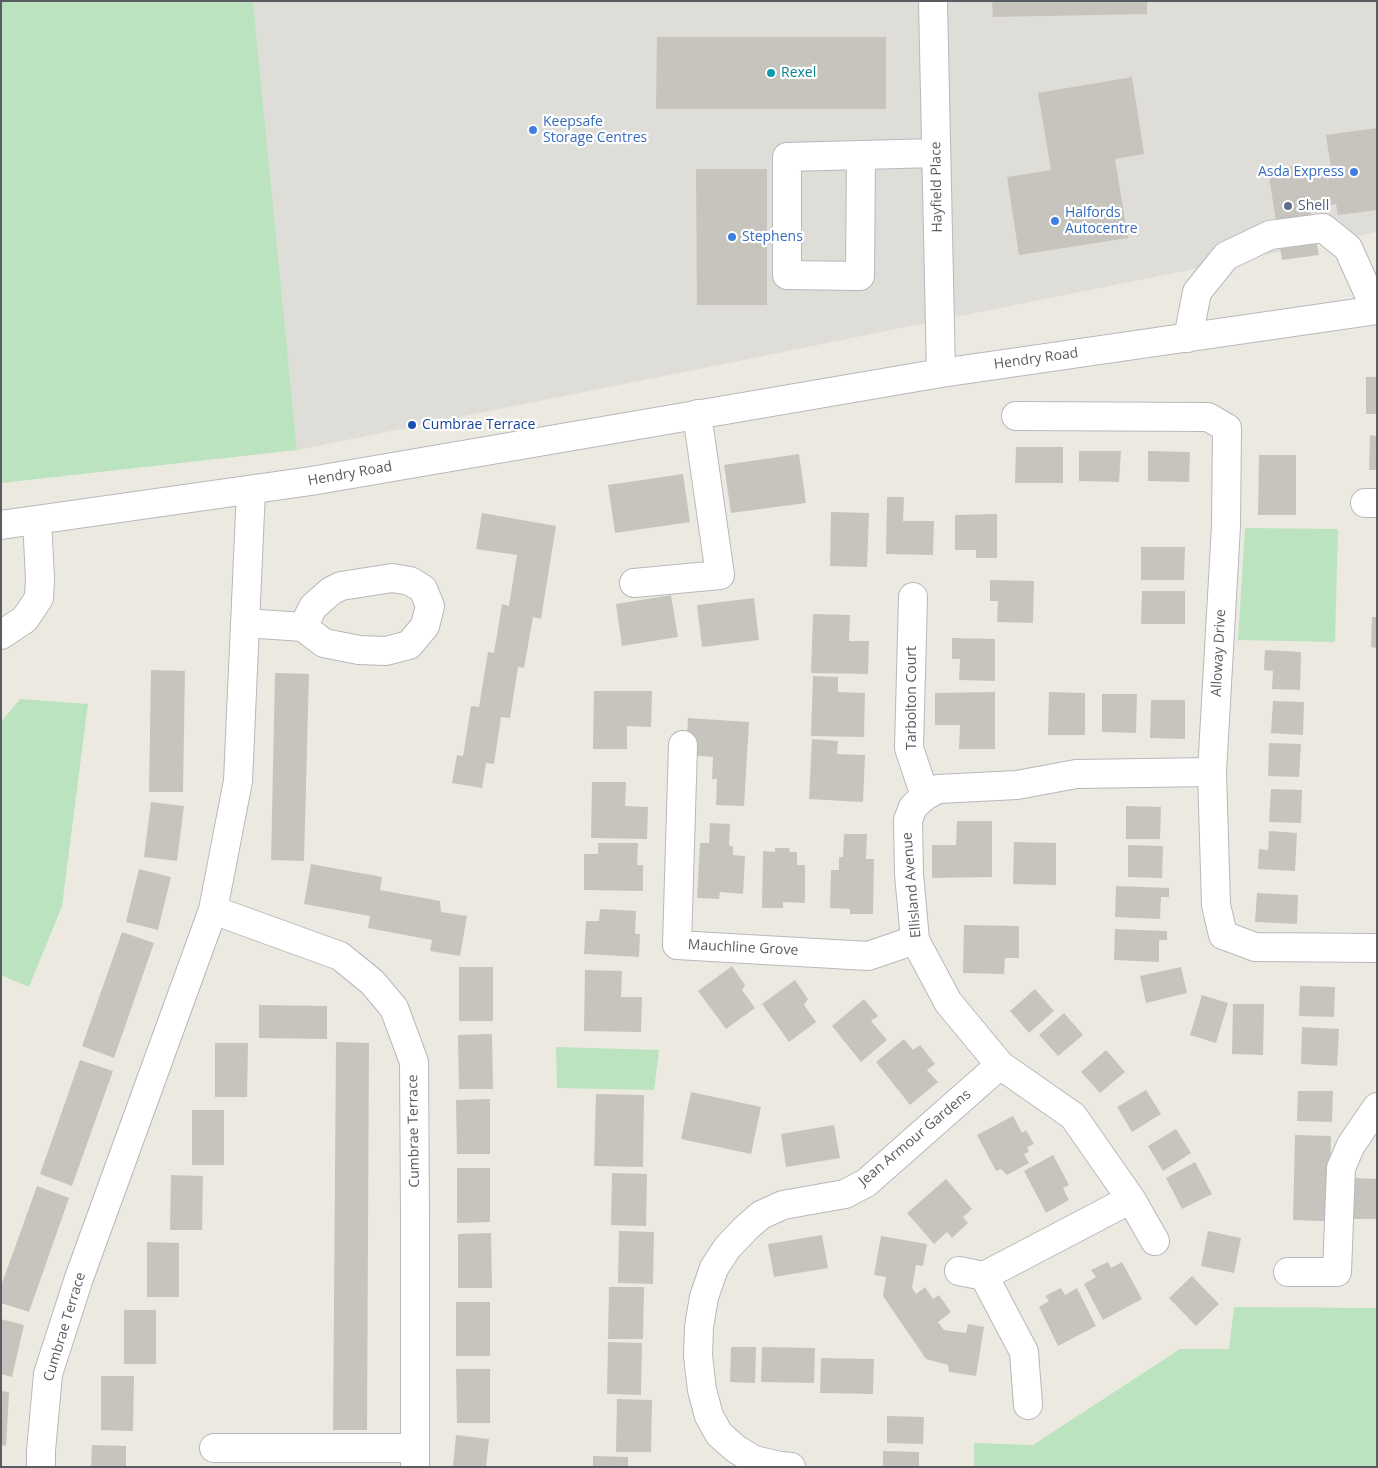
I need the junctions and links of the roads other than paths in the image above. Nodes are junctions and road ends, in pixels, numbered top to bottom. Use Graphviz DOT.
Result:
graph roads {
  1 [pos="933,1"];
  2 [pos="936,153"];
  3 [pos="860,156"];
  4 [pos="1377,310"];
  5 [pos="1188,338"];
  6 [pos="941,373"];
  7 [pos="697,414"];
  8 [pos="1016,416"];
  9 [pos="251,490"];
  10 [pos="37,520"];
  11 [pos="1,525"];
  12 [pos="634,583"];
  13 [pos="913,597"];
  14 [pos="245,623"];
  15 [pos="304,627"];
  16 [pos="1,635"];
  17 [pos="683,745"];
  18 [pos="1212,772"];
  19 [pos="925,796"];
  20 [pos="213,910"];
  21 [pos="915,940"];
  22 [pos="1377,948"];
  23 [pos="1000,1065"];
  24 [pos="1377,1107"];
  25 [pos="1131,1199"];
  26 [pos="1155,1240"];
  27 [pos="1288,1272"];
  28 [pos="1028,1405"];
  29 [pos="214,1448"];
  30 [pos="415,1458"];
  31 [pos="41,1467"];
  32 [pos="792,1467"];
  1 -- 2 [label="street, Hayfield Place"];
  2 -- 3 [label="street"];
  2 -- 6 [label="street, Hayfield Place"];
  3 -- 3 [label="street"];
  4 -- 5 [label="street, Hendry Road"];
  4 -- 5 [label="street"];
  5 -- 6 [label="street, Hendry Road"];
  6 -- 7 [label="street, Hendry Road"];
  7 -- 9 [label="street, Hendry Road"];
  7 -- 12 [label="street"];
  8 -- 18 [label="street, Alloway Drive"];
  9 -- 10 [label="street, Hendry Road"];
  9 -- 14 [label="street, Cumbrae Terrace"];
  10 -- 11 [label="street, Hendry Road"];
  10 -- 16 [label="street"];
  13 -- 19 [label="street, Tarbolton Court"];
  14 -- 15 [label="street"];
  14 -- 20 [label="street, Cumbrae Terrace"];
  17 -- 21 [label="street, Mauchline Grove"];
  18 -- 19 [label="street"];
  18 -- 22 [label="street, Alloway Drive"];
  19 -- 21 [label="street, Ellisland Avenue"];
  20 -- 30 [label="street, Cumbrae Terrace"];
  20 -- 31 [label="street, Cumbrae Terrace"];
  21 -- 23 [label="street, Ellisland Avenue"];
  23 -- 25 [label="street, Ellisland Avenue"];
  23 -- 32 [label="street, Jean Armour Gardens"];
  24 -- 27 [label="street"];
  25 -- 26 [label="street, Ellisland Avenue"];
  25 -- 28 [label="street"];
  29 -- 30 [label="street"];
}
